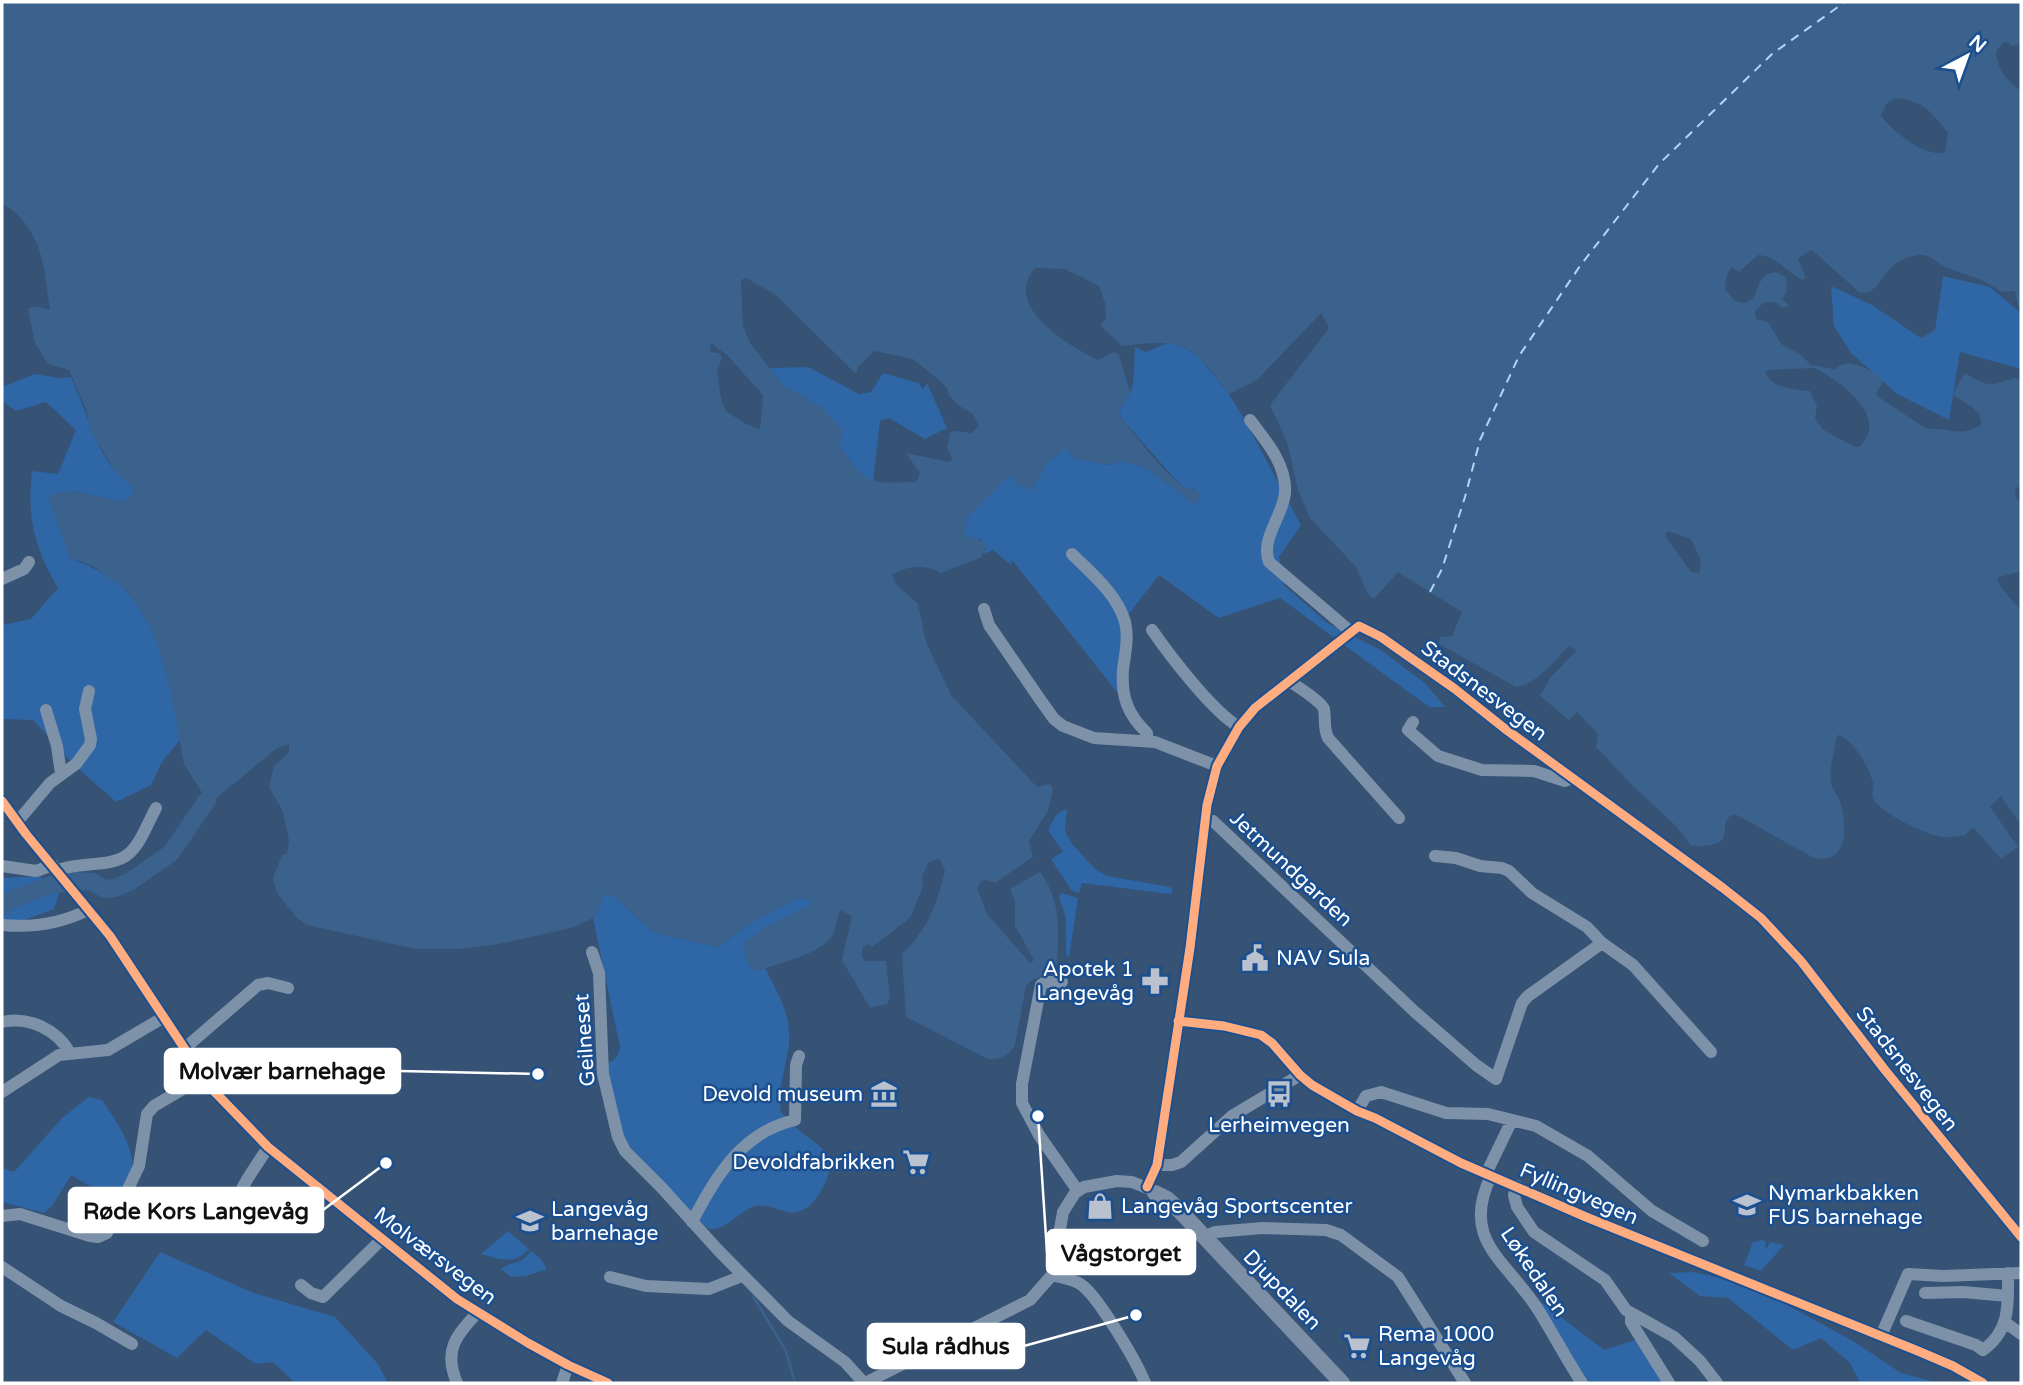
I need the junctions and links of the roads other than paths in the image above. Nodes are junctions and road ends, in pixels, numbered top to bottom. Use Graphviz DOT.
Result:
graph roads {
  1 [pos="1250,420"];
  2 [pos="1072,554"];
  3 [pos="29,562"];
  4 [pos="2,579"];
  5 [pos="984,610"];
  6 [pos="1152,630"];
  7 [pos="1350,631"];
  8 [pos="1288,681"];
  9 [pos="89,691"];
  10 [pos="46,710"];
  11 [pos="1413,722"];
  12 [pos="1239,727"];
  13 [pos="1147,741"];
  14 [pos="1217,766"];
  15 [pos="61,774"];
  16 [pos="1573,778"];
  17 [pos="2,801"];
  18 [pos="156,808"];
  19 [pos="1206,818"];
  20 [pos="1399,818"];
  21 [pos="18,821"];
  22 [pos="1435,856"];
  23 [pos="2,866"];
  24 [pos="61,875"];
  25 [pos="88,910"];
  26 [pos="2,925"];
  27 [pos="1602,943"];
  28 [pos="592,952"];
  29 [pos="1062,982"];
  30 [pos="288,988"];
  31 [pos="164,1017"];
  32 [pos="1178,1021"];
  33 [pos="2,1023"];
  34 [pos="185,1048"];
  35 [pos="1710,1052"];
  36 [pos="70,1053"];
  37 [pos="799,1056"];
  38 [pos="1300,1075"];
  39 [pos="203,1077"];
  40 [pos="2,1092"];
  41 [pos="1357,1111"];
  42 [pos="1512,1120"];
  43 [pos="268,1147"];
  44 [pos="1157,1165"];
  45 [pos="1489,1175"];
  46 [pos="1517,1186"];
  47 [pos="1151,1190"];
  48 [pos="1078,1191"];
  49 [pos="2,1216"];
  50 [pos="235,1221"];
  51 [pos="692,1222"];
  52 [pos="1197,1231"];
  53 [pos="2021,1237"];
  54 [pos="382,1239"];
  55 [pos="1703,1241"];
  56 [pos="2,1267"];
  57 [pos="2015,1273"];
  58 [pos="1052,1275"];
  59 [pos="742,1276"];
  60 [pos="610,1277"];
  61 [pos="302,1285"];
  62 [pos="1925,1293"];
  63 [pos="2008,1296"];
  64 [pos="478,1312"];
  65 [pos="1631,1314"];
  66 [pos="1906,1321"];
  67 [pos="2006,1323"];
  68 [pos="2021,1334"];
  69 [pos="1881,1336"];
  70 [pos="132,1344"];
  71 [pos="568,1365"];
  72 [pos="457,1383"];
  73 [pos="562,1383"];
  74 [pos="608,1383"];
  75 [pos="864,1383"];
  76 [pos="1145,1383"];
  77 [pos="1342,1383"];
  78 [pos="1465,1383"];
  79 [pos="1582,1383"];
  80 [pos="1669,1383"];
  81 [pos="1717,1383"];
  82 [pos="1983,1383"];
  1 -- 7 [label="street, Stadsnesvegen"];
  2 -- 13 [label="street"];
  3 -- 4 [label="street"];
  5 -- 13 [label="street"];
  6 -- 12 [label="street"];
  7 -- 8 [label="street"];
  7 -- 16 [label="street, Stadsnesvegen"];
  8 -- 12 [label="street"];
  8 -- 20 [label="street"];
  9 -- 15 [label="street"];
  10 -- 15 [label="street"];
  11 -- 16 [label="street"];
  12 -- 14 [label="street"];
  13 -- 14 [label="street"];
  14 -- 19 [label="street"];
  15 -- 21 [label="street"];
  16 -- 53 [label="street, Stadsnesvegen"];
  17 -- 21 [label="street, Molværsvegen"];
  18 -- 24 [label="street"];
  19 -- 27 [label="street, Jetmundgarden"];
  19 -- 32 [label="street"];
  21 -- 24 [label="street, Molværsvegen"];
  22 -- 27 [label="street"];
  23 -- 24 [label="street"];
  24 -- 25 [label="street, Molværsvegen"];
  25 -- 26 [label="street"];
  25 -- 31 [label="street, Molværsvegen"];
  27 -- 35 [label="street"];
  28 -- 51 [label="street, Geilneset"];
  29 -- 48 [label="street"];
  30 -- 34 [label="street"];
  31 -- 34 [label="street, Molværsvegen"];
  31 -- 36 [label="street"];
  32 -- 38 [label="street, Fyllingvegen"];
  32 -- 44 [label="street"];
  33 -- 36 [label="street"];
  34 -- 39 [label="street, Molværsvegen"];
  36 -- 40 [label="street"];
  37 -- 51 [label="street"];
  38 -- 41 [label="street, Fyllingvegen"];
  38 -- 44 [label="street"];
  39 -- 43 [label="street, Molværsvegen"];
  39 -- 49 [label="street"];
  41 -- 42 [label="street, Fyllingvegen"];
  41 -- 45 [label="street, Fyllingvegen"];
  42 -- 45 [label="street, Fyllingvegen"];
  42 -- 55 [label="street, Fyllingvegen"];
  43 -- 50 [label="street"];
  43 -- 54 [label="street, Molværsvegen"];
  44 -- 47 [label="street"];
  45 -- 46 [label="street, Fyllingvegen"];
  45 -- 79 [label="street, Løkedalen"];
  46 -- 65 [label="street"];
  46 -- 69 [label="street, Fyllingvegen"];
  47 -- 48 [label="street"];
  47 -- 52 [label="main road, Djupdalen"];
  48 -- 58 [label="street"];
  51 -- 59 [label="street, Geilneset"];
  52 -- 77 [label="main road, Djupdalen"];
  52 -- 78 [label="street"];
  54 -- 61 [label="street, Molværsvegen"];
  54 -- 64 [label="street, Molværsvegen"];
  56 -- 70 [label="street"];
  57 -- 63 [label="street"];
  57 -- 69 [label="street"];
  58 -- 75 [label="street"];
  58 -- 76 [label="street"];
  59 -- 60 [label="street"];
  59 -- 75 [label="street, Geilneset"];
  62 -- 63 [label="street"];
  63 -- 67 [label="street"];
  64 -- 71 [label="street, Molværsvegen"];
  64 -- 72 [label="street"];
  65 -- 80 [label="street"];
  65 -- 81 [label="street"];
  66 -- 67 [label="street"];
  67 -- 68 [label="street"];
  69 -- 82 [label="street, Fyllingvegen"];
  71 -- 73 [label="street"];
  71 -- 74 [label="street, Molværsvegen"];
}
